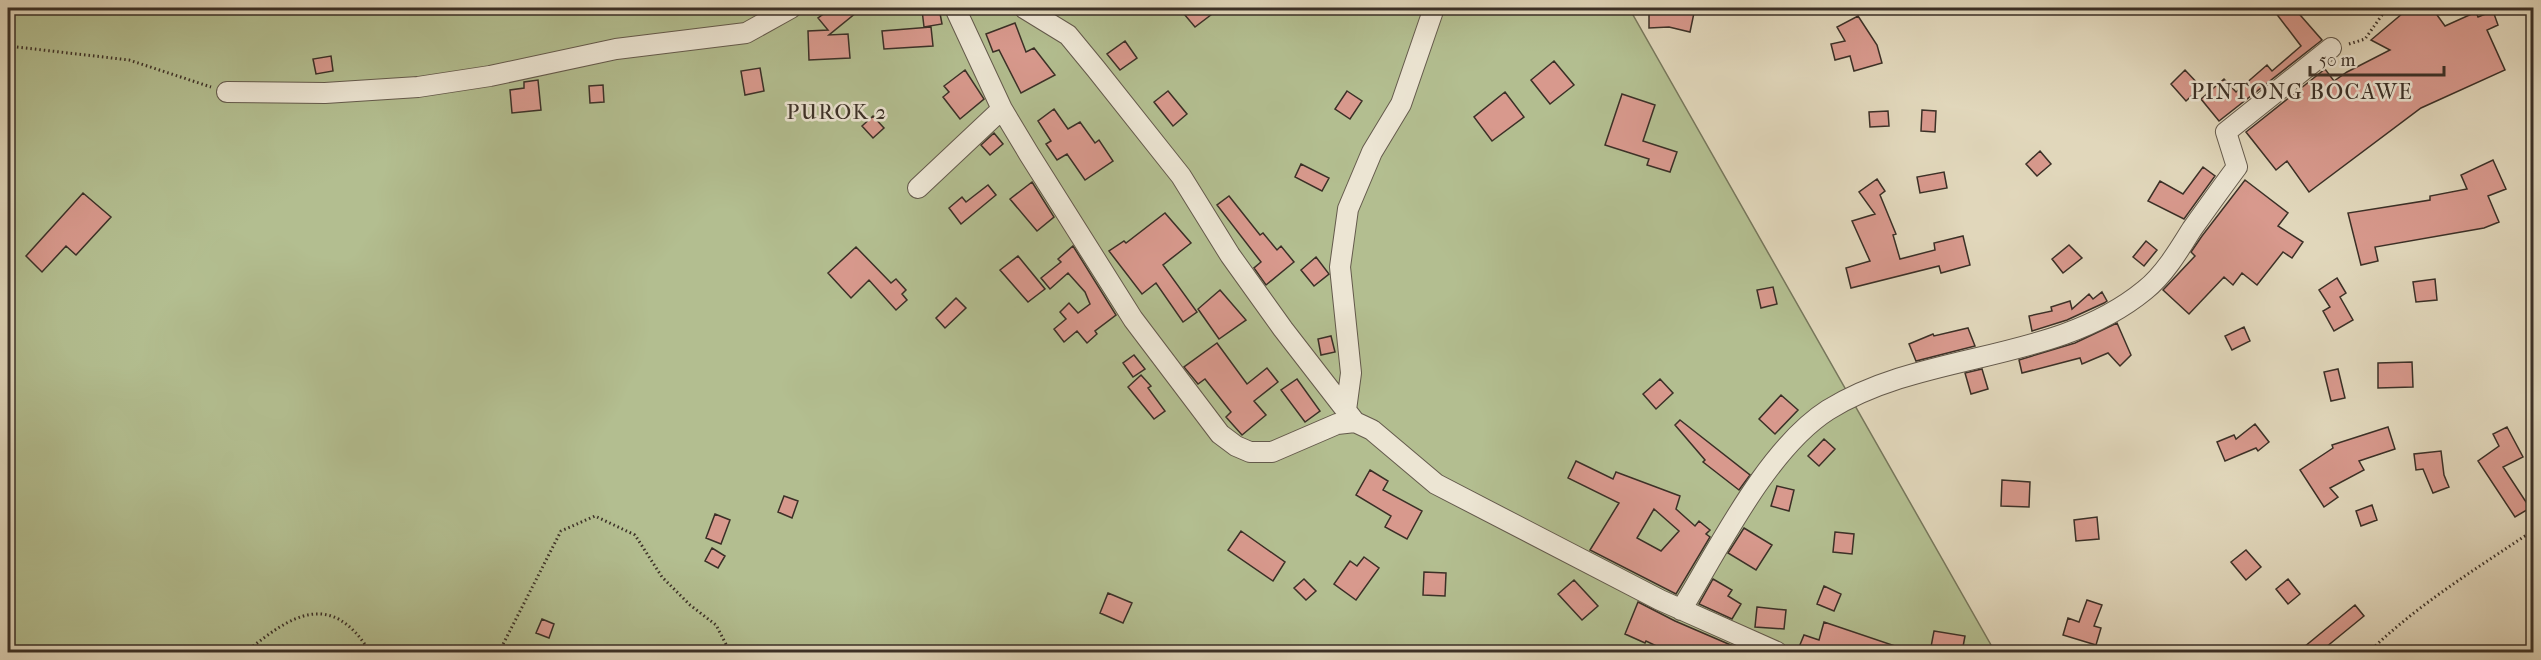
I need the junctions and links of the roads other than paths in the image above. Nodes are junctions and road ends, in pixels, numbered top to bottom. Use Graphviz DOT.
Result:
graph roads {
  1 [pos="791,8"];
  2 [pos="955,8"];
  3 [pos="1024,8"];
  4 [pos="1434,8"];
  5 [pos="2331,48"];
  6 [pos="227,92"];
  7 [pos="1002,109"];
  8 [pos="918,188"];
  9 [pos="1351,416"];
  10 [pos="1681,610"];
  11 [pos="1777,652"];
  1 -- 6 [label="street"];
  2 -- 7 [label="street"];
  3 -- 9 [label="street"];
  4 -- 9 [label="street"];
  5 -- 10 [label="street"];
  7 -- 8 [label="street"];
  7 -- 9 [label="street"];
  9 -- 10 [label="street"];
  10 -- 11 [label="street"];
}
